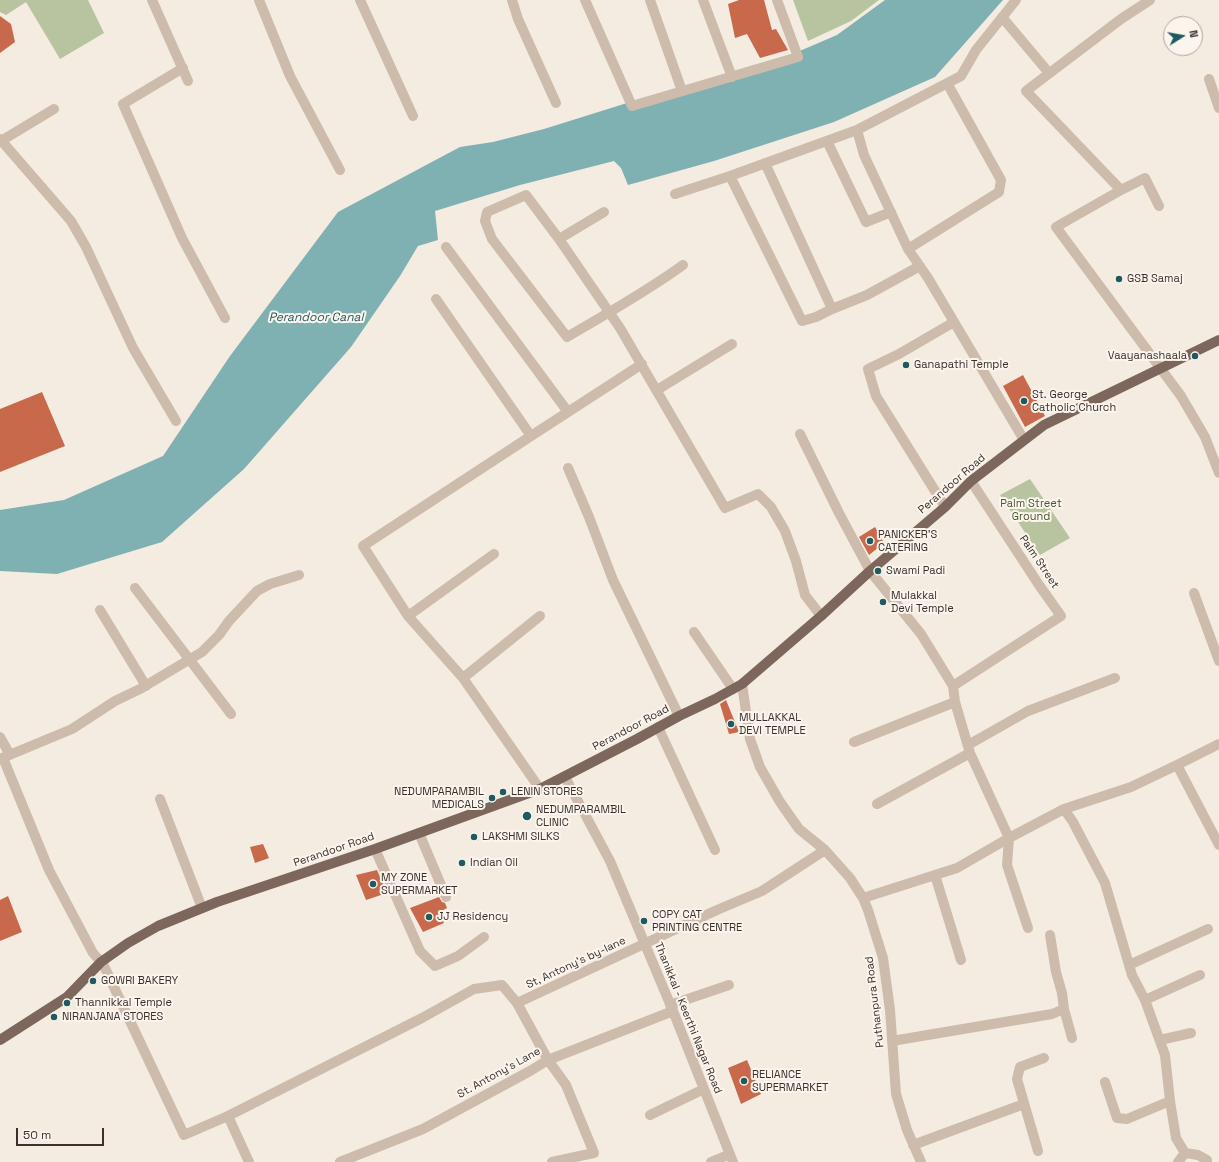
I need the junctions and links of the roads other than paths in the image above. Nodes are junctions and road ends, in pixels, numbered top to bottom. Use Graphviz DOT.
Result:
graph roads {
  1 [pos="152,0"];
  2 [pos="259,0"];
  3 [pos="360,0"];
  4 [pos="512,0"];
  5 [pos="585,0"];
  6 [pos="650,0"];
  7 [pos="703,0"];
  8 [pos="777,0"];
  9 [pos="1016,0"];
  10 [pos="1150,0"];
  11 [pos="1002,17"];
  12 [pos="183,68"];
  13 [pos="1049,73"];
  14 [pos="732,76"];
  15 [pos="1209,78"];
  16 [pos="188,80"];
  17 [pos="946,83"];
  18 [pos="682,91"];
  19 [pos="556,103"];
  20 [pos="1219,108"];
  21 [pos="54,109"];
  22 [pos="413,116"];
  23 [pos="857,130"];
  24 [pos="0,140"];
  25 [pos="827,141"];
  26 [pos="765,163"];
  27 [pos="340,170"];
  28 [pos="730,176"];
  29 [pos="1121,190"];
  30 [pos="675,194"];
  31 [pos="1159,206"];
  32 [pos="604,212"];
  33 [pos="891,212"];
  34 [pos="559,239"];
  35 [pos="446,247"];
  36 [pos="908,249"];
  37 [pos="683,265"];
  38 [pos="920,266"];
  39 [pos="436,299"];
  40 [pos="832,309"];
  41 [pos="609,313"];
  42 [pos="225,318"];
  43 [pos="954,322"];
  44 [pos="1219,340"];
  45 [pos="732,344"];
  46 [pos="642,364"];
  47 [pos="1160,369"];
  48 [pos="657,390"];
  49 [pos="568,412"];
  50 [pos="176,421"];
  51 [pos="800,434"];
  52 [pos="531,436"];
  53 [pos="1024,440"];
  54 [pos="568,468"];
  55 [pos="1219,473"];
  56 [pos="971,481"];
  57 [pos="945,507"];
  58 [pos="494,554"];
  59 [pos="870,571"];
  60 [pos="298,575"];
  61 [pos="135,588"];
  62 [pos="1194,593"];
  63 [pos="100,610"];
  64 [pos="408,616"];
  65 [pos="540,616"];
  66 [pos="821,616"];
  67 [pos="694,632"];
  68 [pos="189,660"];
  69 [pos="1219,661"];
  70 [pos="463,678"];
  71 [pos="1115,678"];
  72 [pos="742,684"];
  73 [pos="146,686"];
  74 [pos="953,686"];
  75 [pos="732,689"];
  76 [pos="955,702"];
  77 [pos="231,714"];
  78 [pos="679,716"];
  79 [pos="658,727"];
  80 [pos="0,737"];
  81 [pos="854,742"];
  82 [pos="1219,744"];
  83 [pos="969,749"];
  84 [pos="4,757"];
  85 [pos="1177,765"];
  86 [pos="565,777"];
  87 [pos="540,789"];
  88 [pos="160,799"];
  89 [pos="877,804"];
  90 [pos="1064,810"];
  91 [pos="419,833"];
  92 [pos="1009,838"];
  93 [pos="1219,845"];
  94 [pos="376,849"];
  95 [pos="715,850"];
  96 [pos="825,850"];
  97 [pos="935,875"];
  98 [pos="446,897"];
  99 [pos="863,898"];
  100 [pos="202,908"];
  101 [pos="1028,928"];
  102 [pos="1208,929"];
  103 [pos="1050,935"];
  104 [pos="484,937"];
  105 [pos="645,944"];
  106 [pos="961,960"];
  107 [pos="101,962"];
  108 [pos="1129,965"];
  109 [pos="1200,975"];
  110 [pos="729,984"];
  111 [pos="1145,1000"];
  112 [pos="517,1003"];
  113 [pos="671,1008"];
  114 [pos="1064,1009"];
  115 [pos="1191,1033"];
  116 [pos="1072,1038"];
  117 [pos="0,1040"];
  118 [pos="1160,1040"];
  119 [pos="892,1041"];
  120 [pos="1044,1058"];
  121 [pos="548,1060"];
  122 [pos="1105,1082"];
  123 [pos="704,1089"];
  124 [pos="1170,1101"];
  125 [pos="1024,1104"];
  126 [pos="228,1116"];
  127 [pos="650,1116"];
  128 [pos="914,1145"];
  129 [pos="1038,1151"];
  130 [pos="1186,1153"];
  131 [pos="732,1158"];
  132 [pos="249,1162"];
  133 [pos="340,1162"];
  134 [pos="552,1162"];
  135 [pos="712,1162"];
  136 [pos="921,1162"];
  137 [pos="1178,1162"];
  138 [pos="1207,1162"];
  1 -- 12 [label="street"];
  2 -- 27 [label="street"];
  3 -- 22 [label="street"];
  4 -- 19 [label="street"];
  5 -- 18 [label="street"];
  6 -- 18 [label="street"];
  7 -- 14 [label="street"];
  8 -- 14 [label="street"];
  9 -- 11 [label="street"];
  10 -- 13 [label="street"];
  11 -- 13 [label="street"];
  11 -- 17 [label="street"];
  12 -- 16 [label="street"];
  12 -- 42 [label="street"];
  13 -- 29 [label="street"];
  14 -- 18 [label="street"];
  15 -- 20 [label="street"];
  17 -- 23 [label="street"];
  17 -- 36 [label="street"];
  21 -- 24 [label="street"];
  23 -- 25 [label="street"];
  23 -- 33 [label="street"];
  24 -- 50 [label="street"];
  25 -- 26 [label="street"];
  25 -- 33 [label="street"];
  26 -- 28 [label="street"];
  26 -- 40 [label="street"];
  28 -- 30 [label="street"];
  28 -- 40 [label="street"];
  29 -- 31 [label="street"];
  29 -- 47 [label="street"];
  32 -- 34 [label="street"];
  33 -- 36 [label="street"];
  34 -- 41 [label="street"];
  34 -- 41 [label="street"];
  35 -- 49 [label="street"];
  36 -- 38 [label="street"];
  37 -- 41 [label="street"];
  38 -- 40 [label="street"];
  38 -- 43 [label="street"];
  39 -- 52 [label="street"];
  41 -- 46 [label="street"];
  43 -- 53 [label="street"];
  43 -- 57 [label="street"];
  44 -- 47 [label="main road, Perandoor Road"];
  45 -- 48 [label="street"];
  46 -- 48 [label="street"];
  46 -- 49 [label="street"];
  47 -- 53 [label="main road, Perandoor Road"];
  47 -- 55 [label="street"];
  48 -- 66 [label="street"];
  49 -- 52 [label="street"];
  51 -- 59 [label="street"];
  52 -- 64 [label="street"];
  53 -- 56 [label="main road, Perandoor Road"];
  54 -- 78 [label="street"];
  56 -- 57 [label="main road, Perandoor Road"];
  56 -- 74 [label="street, Palm Street"];
  57 -- 59 [label="main road, Perandoor Road"];
  58 -- 64 [label="street"];
  59 -- 66 [label="main road, Perandoor Road"];
  59 -- 74 [label="street"];
  60 -- 68 [label="street"];
  61 -- 68 [label="street"];
  62 -- 69 [label="street"];
  63 -- 73 [label="street"];
  64 -- 70 [label="street"];
  65 -- 70 [label="street"];
  66 -- 72 [label="main road, Perandoor Road"];
  67 -- 75 [label="street"];
  68 -- 73 [label="street"];
  68 -- 77 [label="street"];
  70 -- 87 [label="street"];
  71 -- 83 [label="street"];
  72 -- 75 [label="main road, Perandoor Road"];
  72 -- 96 [label="street, Puthanpura Road"];
  73 -- 84 [label="street"];
  74 -- 76 [label="street"];
  75 -- 78 [label="main road, Perandoor Road"];
  76 -- 81 [label="street"];
  76 -- 83 [label="street"];
  78 -- 79 [label="main road, Perandoor Road"];
  79 -- 86 [label="main road, Perandoor Road"];
  79 -- 95 [label="street"];
  80 -- 84 [label="street"];
  82 -- 85 [label="street"];
  83 -- 89 [label="street"];
  83 -- 92 [label="street"];
  84 -- 107 [label="street"];
  85 -- 90 [label="street"];
  85 -- 93 [label="street"];
  86 -- 87 [label="main road, Perandoor Road"];
  86 -- 105 [label="street, Thanikkal - Keerthi Nagar Road"];
  87 -- 91 [label="main road, Perandoor Road"];
  88 -- 100 [label="street"];
  90 -- 92 [label="street"];
  90 -- 108 [label="street"];
  91 -- 94 [label="main road, Perandoor Road"];
  91 -- 98 [label="street"];
  92 -- 97 [label="street"];
  92 -- 101 [label="street"];
  94 -- 100 [label="main road, Perandoor Road"];
  94 -- 104 [label="street"];
  96 -- 99 [label="street, Puthanpura Road"];
  96 -- 105 [label="street, St, Antony's by-lane"];
  97 -- 99 [label="street"];
  97 -- 106 [label="street"];
  99 -- 119 [label="street, Puthanpura Road"];
  100 -- 107 [label="main road, Perandoor Road"];
  102 -- 108 [label="street"];
  103 -- 114 [label="street"];
  105 -- 112 [label="street, St, Antony's by-lane"];
  105 -- 113 [label="street, Thanikkal - Keerthi Nagar Road"];
  107 -- 117 [label="main road, Perandoor Road"];
  107 -- 126 [label="street"];
  108 -- 111 [label="street"];
  109 -- 111 [label="street"];
  110 -- 113 [label="street, St. Antony's Lane"];
  111 -- 118 [label="street"];
  112 -- 121 [label="street"];
  112 -- 126 [label="street"];
  113 -- 121 [label="street, St. Antony's Lane"];
  113 -- 123 [label="street, Thanikkal - Keerthi Nagar Road"];
  114 -- 116 [label="street"];
  114 -- 119 [label="street"];
  115 -- 118 [label="street"];
  118 -- 124 [label="street"];
  119 -- 128 [label="street, Puthanpura Road"];
  120 -- 125 [label="street"];
  121 -- 133 [label="street, St. Antony's Lane"];
  121 -- 134 [label="street"];
  122 -- 124 [label="street"];
  123 -- 127 [label="street"];
  123 -- 131 [label="street, Thanikkal - Keerthi Nagar Road"];
  124 -- 130 [label="street"];
  125 -- 128 [label="street"];
  125 -- 129 [label="street"];
  126 -- 132 [label="street"];
  128 -- 136 [label="street, Puthanpura Road"];
  130 -- 137 [label="street"];
  130 -- 138 [label="street"];
  131 -- 135 [label="street"];
}
